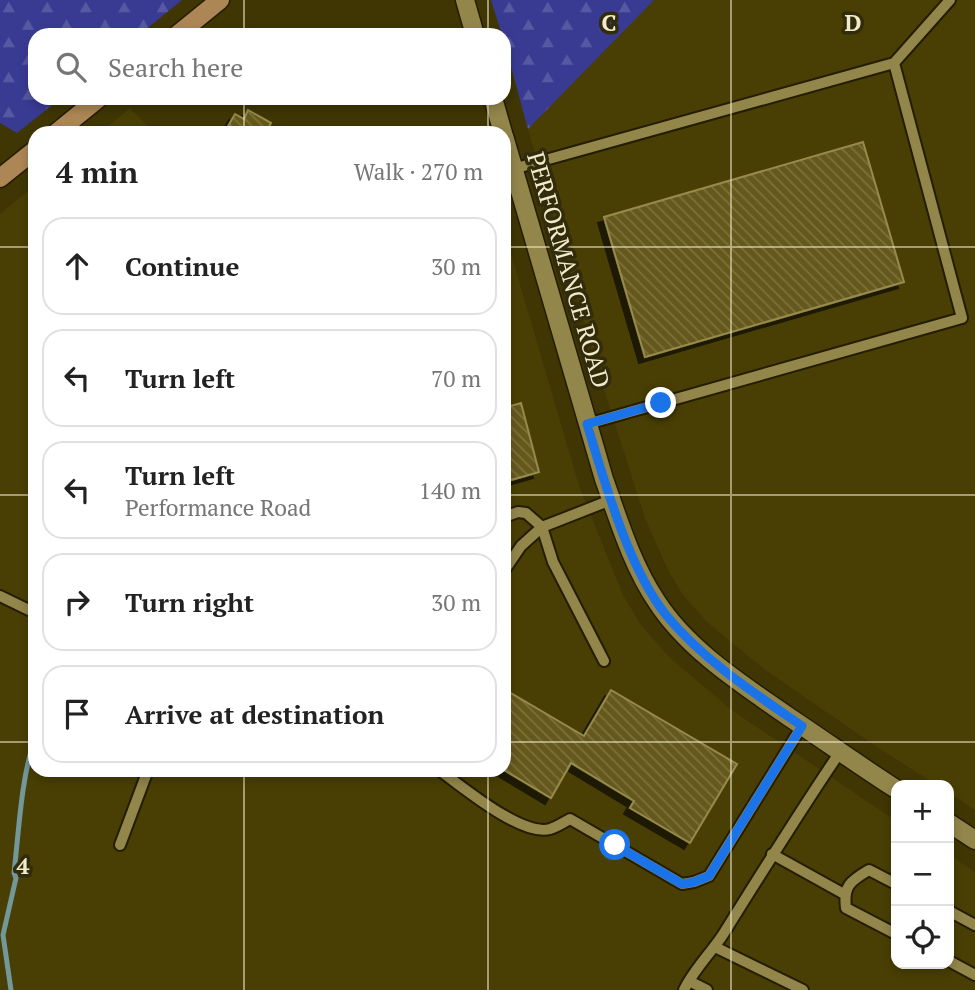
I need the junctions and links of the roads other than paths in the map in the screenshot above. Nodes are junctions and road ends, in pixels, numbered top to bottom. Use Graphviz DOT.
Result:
graph roads {
  1 [pos="220,0"];
  2 [pos="465,0"];
  3 [pos="950,0"];
  4 [pos="186,28"];
  5 [pos="473,28"];
  6 [pos="894,64"];
  7 [pos="90,105"];
  8 [pos="495,105"];
  9 [pos="65,126"];
  10 [pos="502,126"];
  11 [pos="28,156"];
  12 [pos="511,161"];
  13 [pos="513,169"];
  14 [pos="0,178"];
  15 [pos="587,424"];
  16 [pos="611,500"];
  17 [pos="511,514"];
  18 [pos="542,527"];
  19 [pos="511,561"];
  20 [pos="0,596"];
  21 [pos="28,610"];
  22 [pos="604,661"];
  23 [pos="802,726"];
  24 [pos="840,752"];
  25 [pos="145,777"];
  26 [pos="449,777"];
  27 [pos="891,786"];
  28 [pos="954,826"];
  29 [pos="975,839"];
  30 [pos="120,845"];
  31 [pos="772,854"];
  32 [pos="891,881"];
  33 [pos="844,894"];
  34 [pos="954,914"];
  35 [pos="975,925"];
  36 [pos="891,931"];
  37 [pos="715,947"];
  38 [pos="954,964"];
  39 [pos="975,975"];
  40 [pos="686,985"];
  41 [pos="707,990"];
  42 [pos="803,990"];
  1 -- 4 [label="main road"];
  2 -- 5 [label="street"];
  3 -- 6 [label="lane"];
  6 -- 13 [label="lane"];
  6 -- 15 [label="lane"];
  7 -- 9 [label="main road"];
  8 -- 10 [label="street, PERFORMANCE ROAD"];
  11 -- 14 [label="main road"];
  12 -- 13 [label="street, PERFORMANCE ROAD"];
  13 -- 15 [label="street, PERFORMANCE ROAD"];
  15 -- 16 [label="street, PERFORMANCE ROAD"];
  16 -- 18 [label="lane"];
  16 -- 23 [label="street, PERFORMANCE ROAD"];
  17 -- 18 [label="lane"];
  18 -- 19 [label="lane"];
  18 -- 22 [label="lane"];
  20 -- 21 [label="lane"];
  23 -- 24 [label="street, PERFORMANCE ROAD"];
  23 -- 26 [label="lane"];
  24 -- 27 [label="street, PERFORMANCE ROAD"];
  24 -- 31 [label="lane"];
  25 -- 30 [label="lane"];
  28 -- 29 [label="street"];
  31 -- 33 [label="lane"];
  31 -- 37 [label="lane"];
  32 -- 33 [label="lane"];
  33 -- 36 [label="lane"];
  34 -- 35 [label="lane"];
  37 -- 40 [label="lane"];
  37 -- 42 [label="lane"];
  38 -- 39 [label="lane"];
  40 -- 41 [label="lane"];
}
